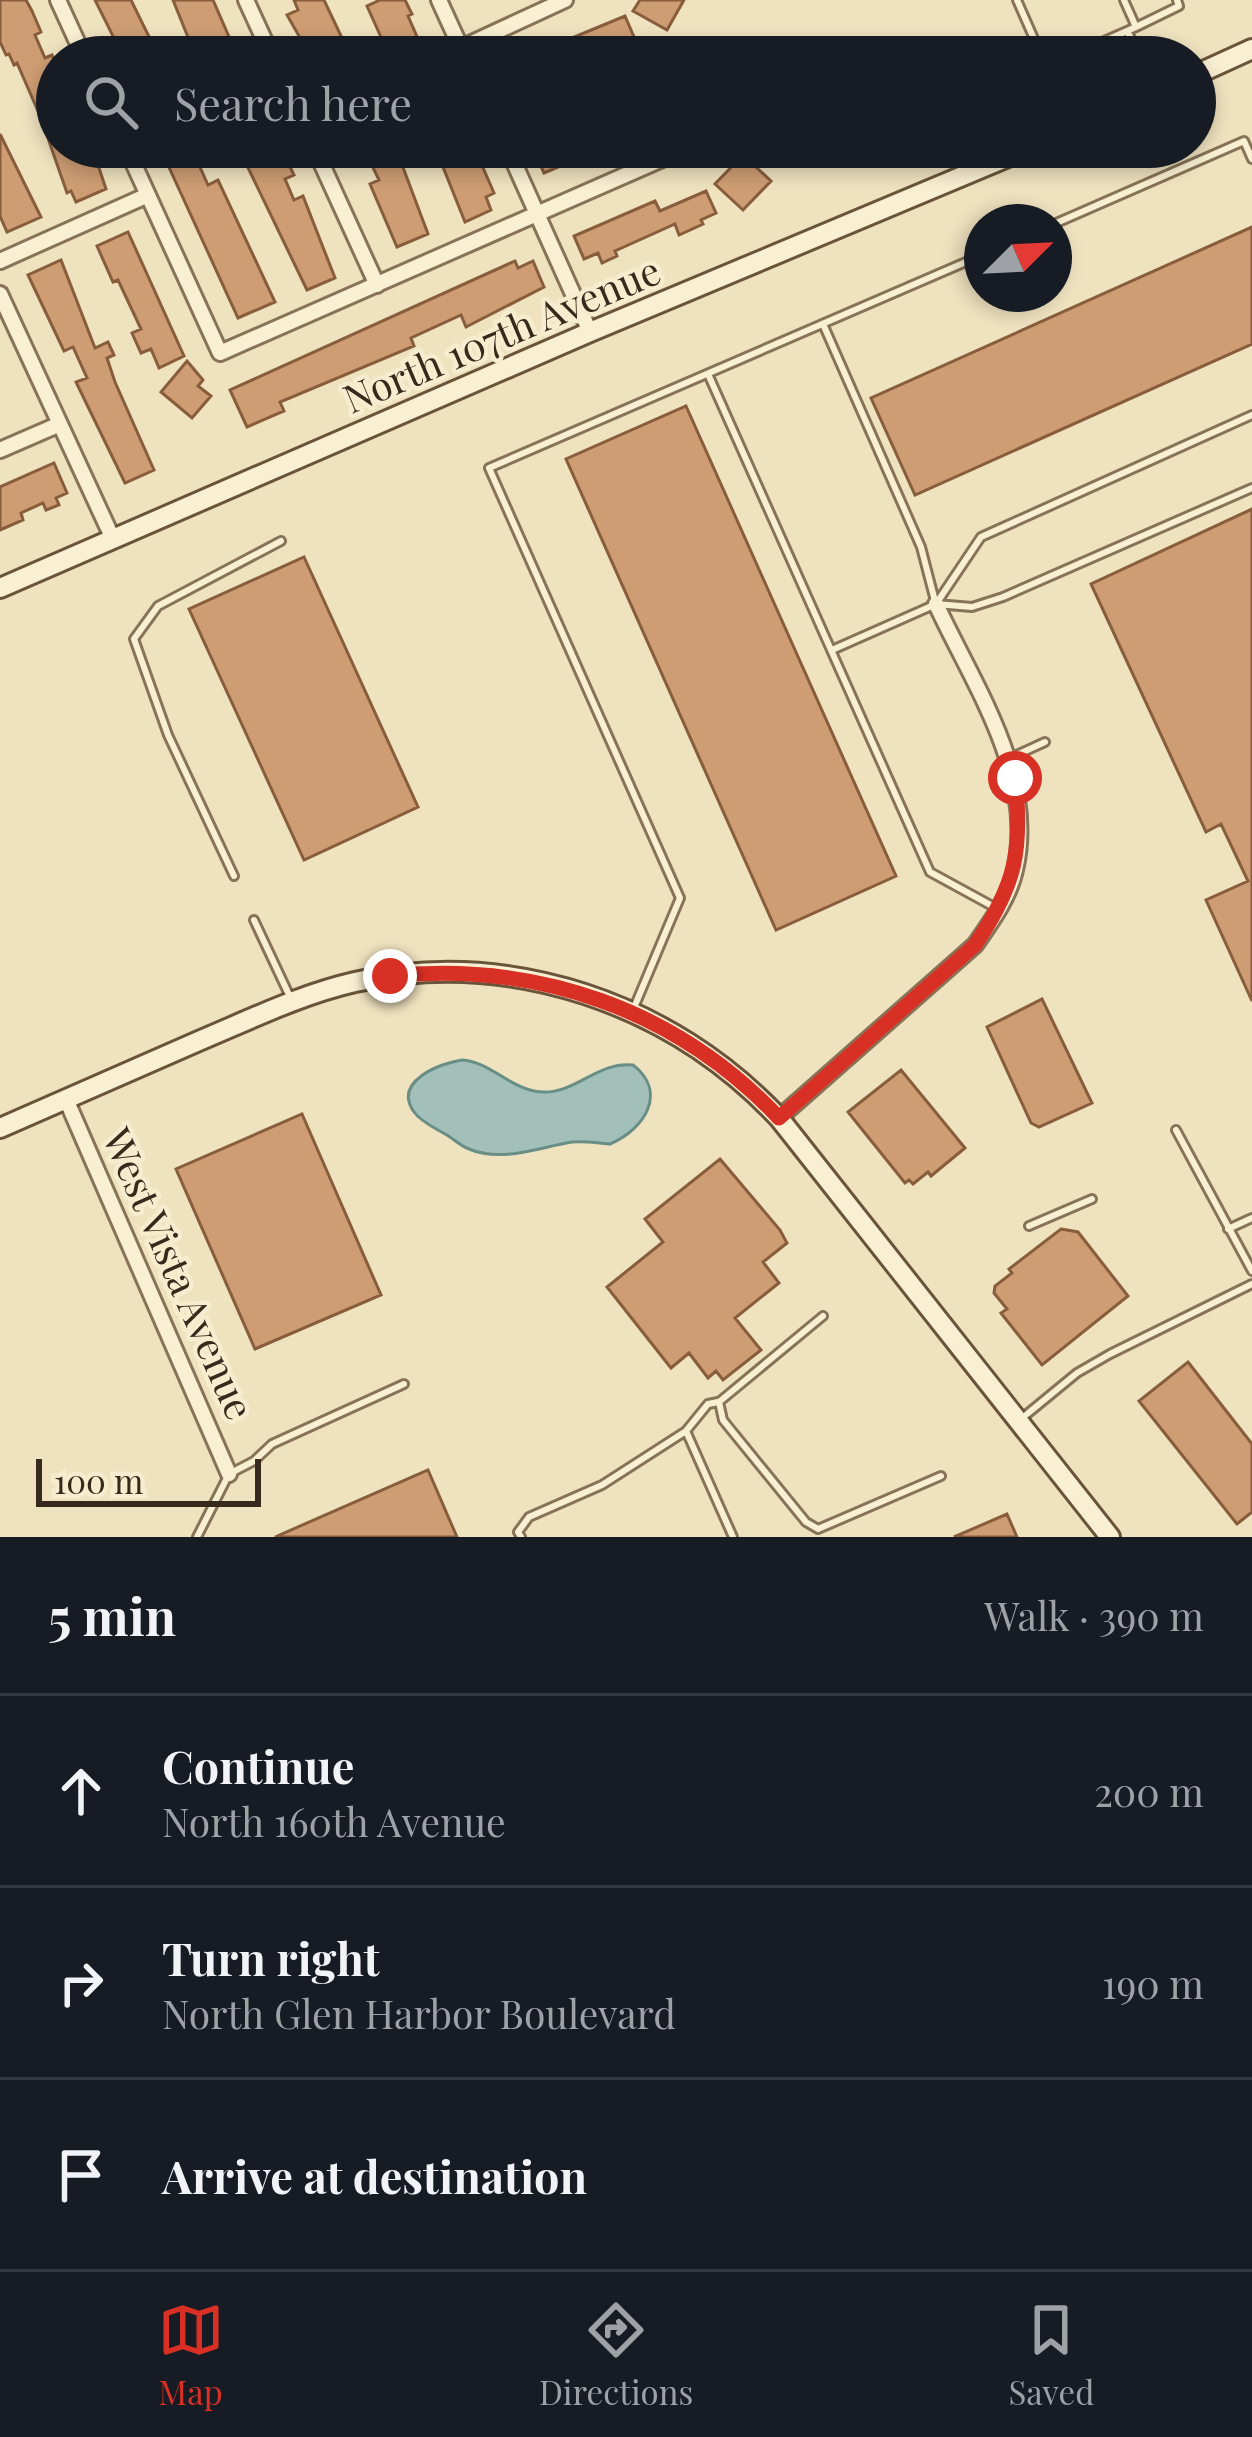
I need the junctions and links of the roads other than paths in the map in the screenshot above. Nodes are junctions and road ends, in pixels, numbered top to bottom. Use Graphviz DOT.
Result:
graph roads {
  1 [pos="58,0"];
  2 [pos="246,0"];
  3 [pos="439,0"];
  4 [pos="565,0"];
  5 [pos="1017,0"];
  6 [pos="1124,0"];
  7 [pos="1177,0"];
  8 [pos="1131,29"];
  9 [pos="74,36"];
  10 [pos="262,36"];
  11 [pos="456,36"];
  12 [pos="494,36"];
  13 [pos="1033,36"];
  14 [pos="1116,36"];
  15 [pos="1134,36"];
  16 [pos="1252,49"];
  17 [pos="1216,65"];
  18 [pos="1216,153"];
  19 [pos="1252,159"];
  20 [pos="135,168"];
  21 [pos="324,168"];
  22 [pos="516,168"];
  23 [pos="642,168"];
  24 [pos="1182,168"];
  25 [pos="984,169"];
  26 [pos="148,196"];
  27 [pos="538,215"];
  28 [pos="1072,216"];
  29 [pos="0,261"];
  30 [pos="964,263"];
  31 [pos="377,284"];
  32 [pos="0,295"];
  33 [pos="822,324"];
  34 [pos="590,332"];
  35 [pos="708,374"];
  36 [pos="1252,415"];
  37 [pos="60,424"];
  38 [pos="0,450"];
  39 [pos="1252,488"];
  40 [pos="113,539"];
  41 [pos="281,541"];
  42 [pos="0,589"];
  43 [pos="936,604"];
  44 [pos="832,650"];
  45 [pos="1045,742"];
  46 [pos="1008,759"];
  47 [pos="234,876"];
  48 [pos="999,910"];
  49 [pos="254,920"];
  50 [pos="292,1002"];
  51 [pos="633,1010"];
  52 [pos="65,1099"];
  53 [pos="779,1118"];
  54 [pos="0,1128"];
  55 [pos="1176,1130"];
  56 [pos="1092,1198"];
  57 [pos="1252,1218"];
  58 [pos="1029,1226"];
  59 [pos="1227,1229"];
  60 [pos="1252,1271"];
  61 [pos="1252,1284"];
  62 [pos="823,1316"];
  63 [pos="404,1384"];
  64 [pos="718,1402"];
  65 [pos="1019,1422"];
  66 [pos="686,1431"];
  67 [pos="229,1474"];
  68 [pos="941,1476"];
  69 [pos="197,1537"];
  70 [pos="520,1537"];
  71 [pos="733,1537"];
  72 [pos="1110,1537"];
  1 -- 9 [label="street"];
  2 -- 10 [label="street"];
  3 -- 11 [label="street"];
  4 -- 12 [label="street"];
  5 -- 13 [label="lane"];
  6 -- 8 [label="lane"];
  7 -- 8 [label="lane"];
  8 -- 14 [label="lane"];
  8 -- 15 [label="lane"];
  16 -- 17 [label="main road"];
  18 -- 19 [label="lane"];
  20 -- 26 [label="street"];
  21 -- 31 [label="street"];
  22 -- 27 [label="street"];
  23 -- 27 [label="street"];
  24 -- 28 [label="lane"];
  25 -- 34 [label="main road, North 107th Avenue"];
  26 -- 29 [label="street"];
  26 -- 31 [label="street"];
  27 -- 31 [label="street"];
  27 -- 34 [label="street"];
  30 -- 33 [label="lane"];
  32 -- 37 [label="street"];
  33 -- 35 [label="lane"];
  33 -- 43 [label="lane"];
  34 -- 40 [label="main road, North 107th Avenue"];
  35 -- 44 [label="lane"];
  35 -- 51 [label="lane"];
  36 -- 43 [label="lane"];
  37 -- 38 [label="street"];
  37 -- 40 [label="street"];
  39 -- 43 [label="lane"];
  40 -- 42 [label="main road, North 107th Avenue"];
  41 -- 47 [label="lane"];
  43 -- 44 [label="lane"];
  43 -- 46 [label="street"];
  44 -- 48 [label="lane"];
  45 -- 46 [label="lane"];
  46 -- 48 [label="street"];
  48 -- 53 [label="street"];
  49 -- 50 [label="lane"];
  50 -- 51 [label="main road"];
  50 -- 52 [label="main road"];
  51 -- 53 [label="main road"];
  52 -- 54 [label="main road"];
  52 -- 67 [label="street, West Vista Avenue"];
  53 -- 65 [label="main road"];
  55 -- 59 [label="lane"];
  56 -- 58 [label="lane"];
  57 -- 59 [label="lane"];
  59 -- 60 [label="lane"];
  61 -- 65 [label="lane"];
  62 -- 64 [label="lane"];
  63 -- 67 [label="lane"];
  64 -- 66 [label="lane"];
  64 -- 68 [label="lane"];
  65 -- 72 [label="main road"];
  66 -- 70 [label="lane"];
  66 -- 71 [label="lane"];
  67 -- 69 [label="lane"];
}
